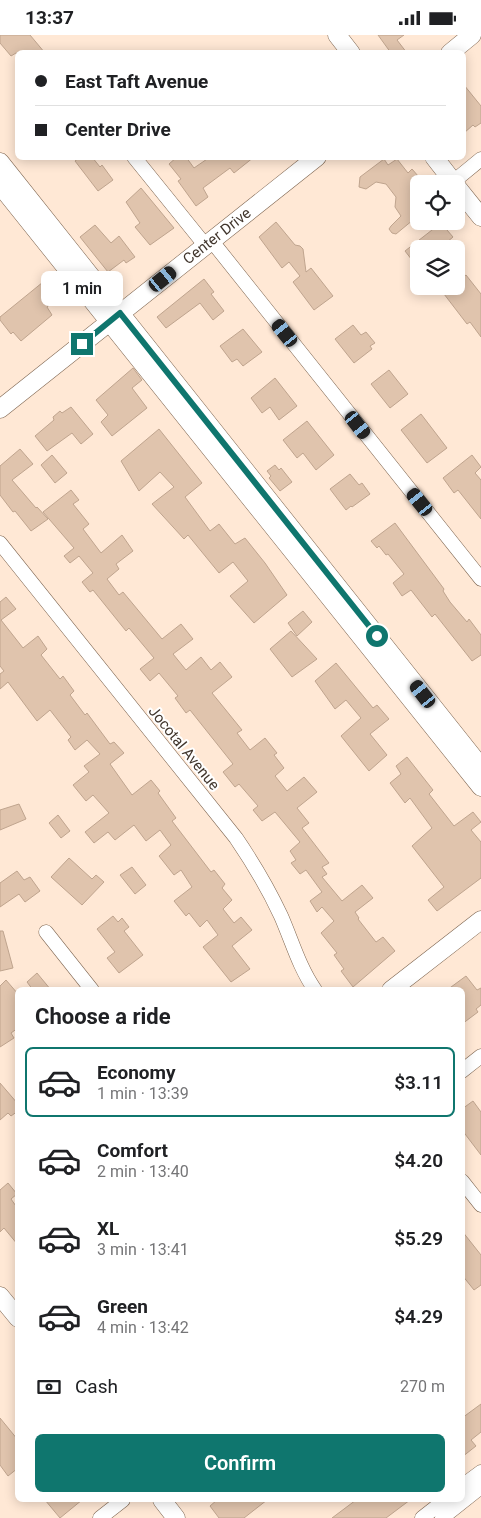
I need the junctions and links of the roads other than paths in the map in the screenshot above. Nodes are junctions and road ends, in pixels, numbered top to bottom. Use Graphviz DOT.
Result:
graph roads {
  1 [pos="337,35"];
  2 [pos="472,35"];
  3 [pos="348,50"];
  4 [pos="454,50"];
  5 [pos="481,159"];
  6 [pos="137,160"];
  7 [pos="313,160"];
  8 [pos="436,160"];
  9 [pos="0,162"];
  10 [pos="448,175"];
  11 [pos="464,175"];
  12 [pos="0,185"];
  13 [pos="465,197"];
  14 [pos="481,217"];
  15 [pos="208,243"];
  16 [pos="115,317"];
  17 [pos="0,409"];
  18 [pos="0,543"];
  19 [pos="481,579"];
  20 [pos="383,654"];
  21 [pos="481,767"];
  22 [pos="481,787"];
  23 [pos="481,920"];
  24 [pos="46,933"];
  25 [pos="90,987"];
  26 [pos="313,987"];
  27 [pos="395,987"];
  28 [pos="481,1056"];
  29 [pos="465,1069"];
  30 [pos="465,1185"];
  31 [pos="481,1205"];
  32 [pos="481,1472"];
  33 [pos="465,1485"];
  34 [pos="481,1487"];
  35 [pos="465,1500"];
  36 [pos="120,1502"];
  37 [pos="442,1502"];
  38 [pos="462,1502"];
  39 [pos="100,1518"];
  40 [pos="422,1518"];
  41 [pos="442,1518"];
  1 -- 3 [label="street"];
  2 -- 4 [label="street"];
  5 -- 11 [label="street"];
  6 -- 15 [label="street"];
  7 -- 15 [label="street, Center Drive"];
  8 -- 10 [label="street"];
  9 -- 16 [label="street"];
  12 -- 16 [label="street"];
  13 -- 14 [label="street"];
  15 -- 16 [label="street, Center Drive"];
  15 -- 19 [label="street"];
  16 -- 17 [label="street, Center Drive"];
  16 -- 20 [label="street"];
  18 -- 26 [label="street, Jocotal Avenue"];
  20 -- 21 [label="street"];
  20 -- 22 [label="street"];
  23 -- 27 [label="street"];
  24 -- 25 [label="street"];
  28 -- 29 [label="street"];
  30 -- 31 [label="street"];
  32 -- 33 [label="street"];
  34 -- 35 [label="street"];
  36 -- 39 [label="street"];
  37 -- 40 [label="street"];
  38 -- 41 [label="street"];
}
